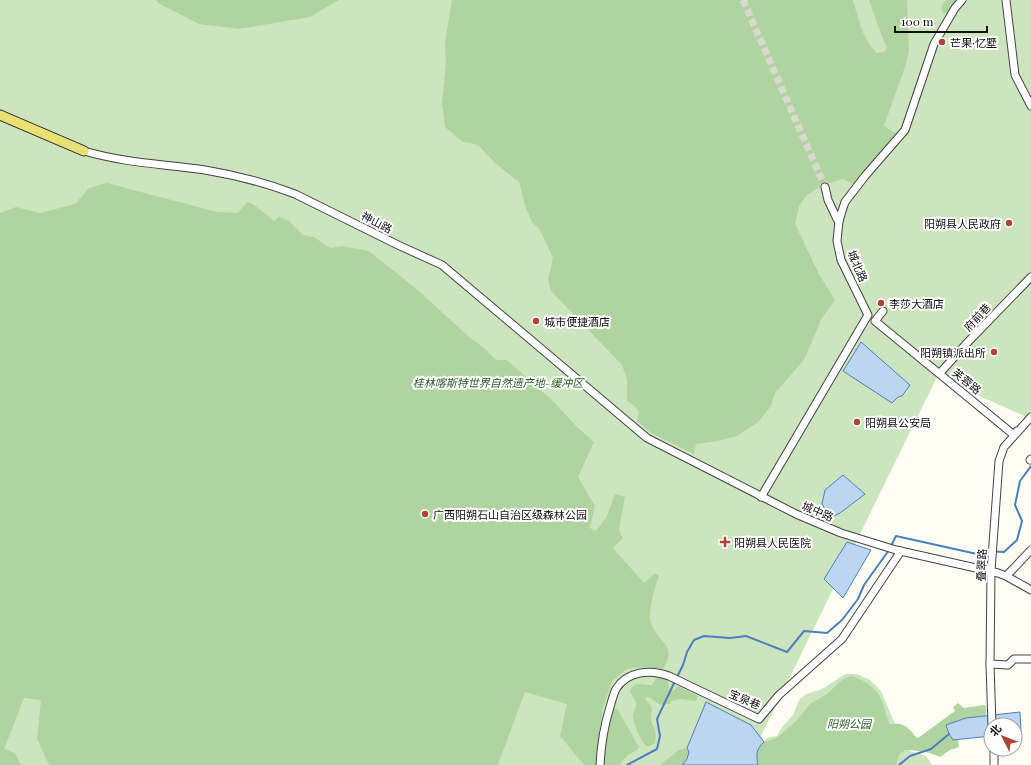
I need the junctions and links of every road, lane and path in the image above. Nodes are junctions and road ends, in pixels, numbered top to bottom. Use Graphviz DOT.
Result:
graph roads {
  1 [pos="962,0"];
  2 [pos="1006,0"];
  3 [pos="1031,106"];
  4 [pos="0,115"];
  5 [pos="84,150"];
  6 [pos="826,187"];
  7 [pos="839,221"];
  8 [pos="1031,277"];
  9 [pos="883,311"];
  10 [pos="868,315"];
  11 [pos="875,321"];
  12 [pos="940,373"];
  13 [pos="614,410"];
  14 [pos="1031,417"];
  15 [pos="1014,435"];
  16 [pos="761,497"];
  17 [pos="1031,550"];
  18 [pos="898,551"];
  19 [pos="991,571"];
  20 [pos="1006,576"];
  21 [pos="1031,590"];
  22 [pos="1031,659"];
  23 [pos="990,664"];
  24 [pos="992,717"];
  25 [pos="600,765"];
  1 -- 7 [label="street, 城北路"];
  2 -- 3 [label="street"];
  4 -- 5 [label="main road"];
  5 -- 13 [label="street, 神山路"];
  6 -- 7 [label="street"];
  7 -- 10 [label="street, 城北路"];
  8 -- 12 [label="street, 府前巷"];
  9 -- 11 [label="street"];
  10 -- 11 [label="street, 芙蓉路"];
  10 -- 16 [label="street"];
  11 -- 12 [label="street, 芙蓉路"];
  11 -- 15 [label="street"];
  12 -- 15 [label="street, 芙蓉路"];
  13 -- 16 [label="street, 城中路"];
  14 -- 15 [label="street, 叠翠路"];
  15 -- 19 [label="street, 叠翠路"];
  16 -- 18 [label="street, 城中路"];
  17 -- 20 [label="street"];
  18 -- 19 [label="street, 城中路"];
  18 -- 25 [label="street, 宝泉巷"];
  19 -- 20 [label="street, 城中路"];
  19 -- 23 [label="street, 叠翠路"];
  20 -- 21 [label="street, 城中路"];
  22 -- 23 [label="street"];
  23 -- 24 [label="street, 叠翠路"];
}
